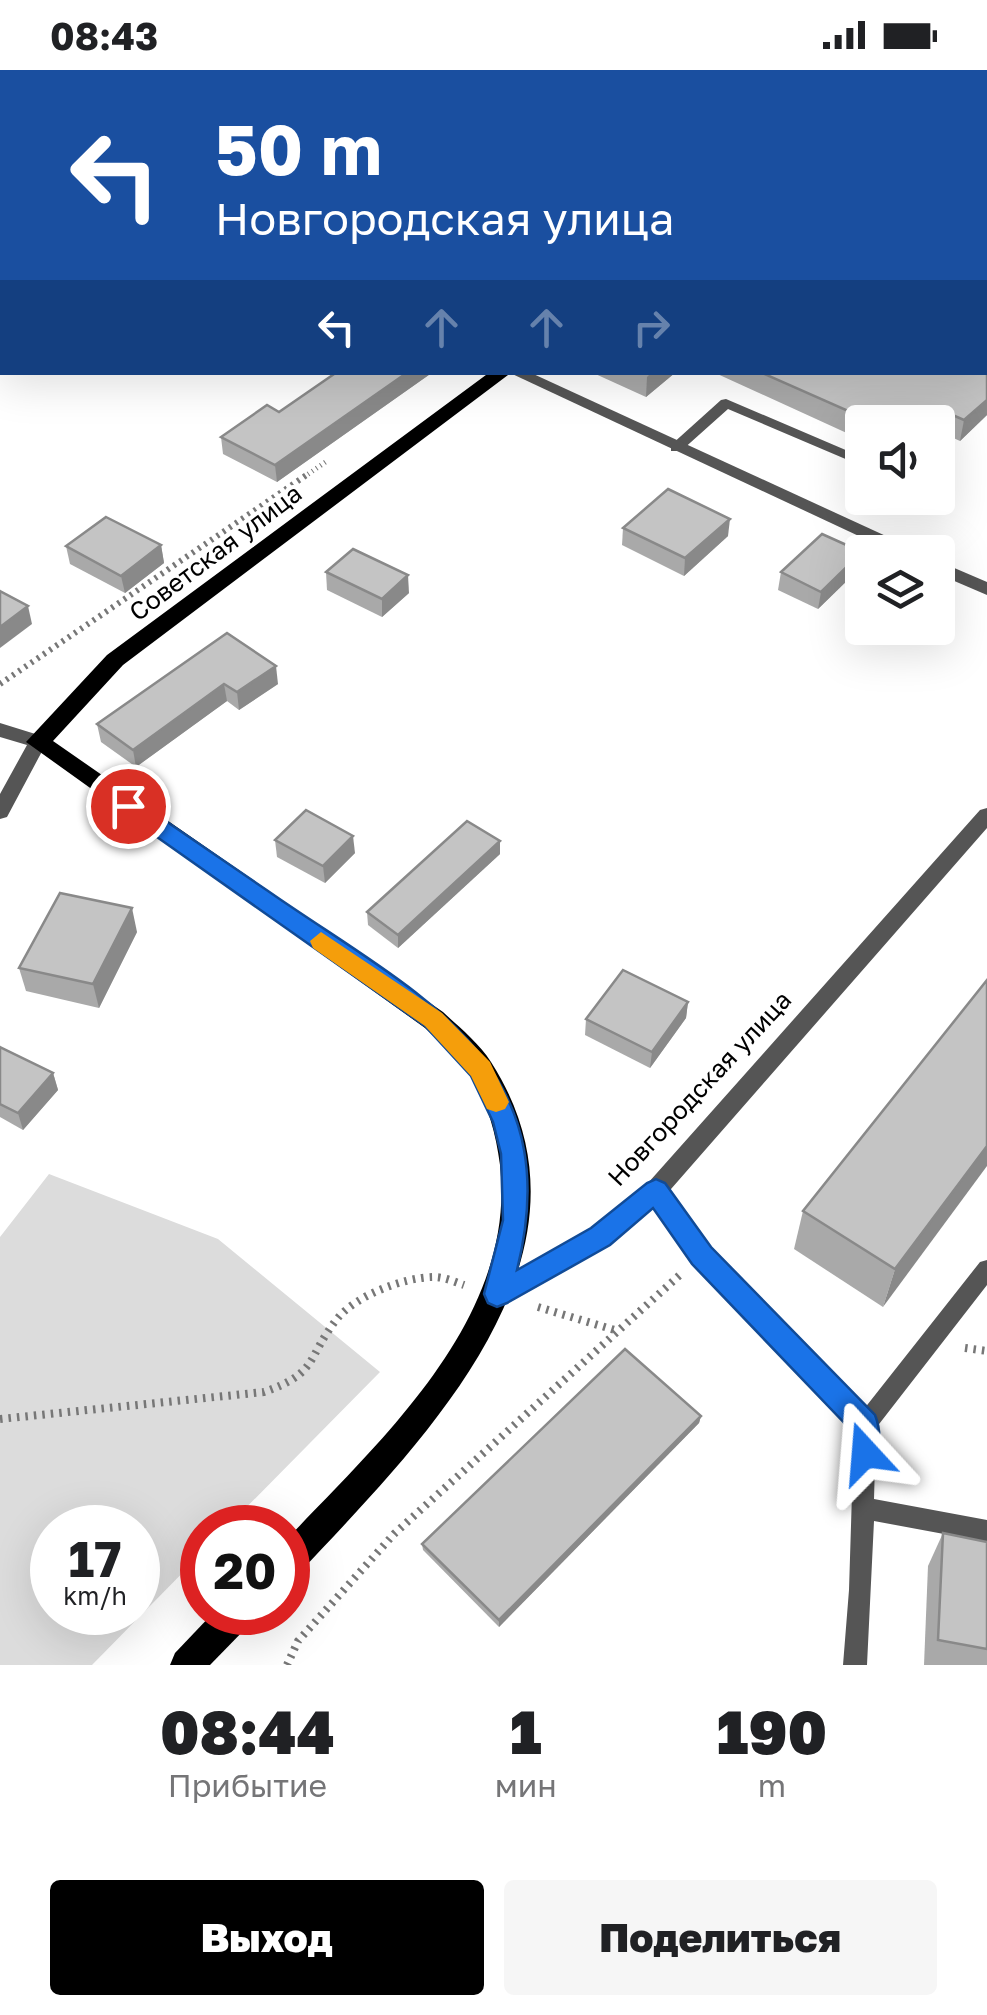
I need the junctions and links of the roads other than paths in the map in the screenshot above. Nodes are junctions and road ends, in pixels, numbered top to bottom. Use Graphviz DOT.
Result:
graph roads {
  1 [pos="499,375"];
  2 [pos="521,375"];
  3 [pos="676,448"];
  4 [pos="845,455"];
  5 [pos="868,535"];
  6 [pos="955,574"];
  7 [pos="987,589"];
  8 [pos="0,730"];
  9 [pos="38,742"];
  10 [pos="0,812"];
  11 [pos="987,815"];
  12 [pos="656,1190"];
  13 [pos="987,1269"];
  14 [pos="497,1294"];
  15 [pos="865,1425"];
  16 [pos="864,1508"];
  17 [pos="987,1531"];
  18 [pos="310,1538"];
  19 [pos="218,1635"];
  20 [pos="197,1659"];
  21 [pos="855,1665"];
  1 -- 9 [label="main road, Советская улица"];
  2 -- 3 [label="street"];
  3 -- 4 [label="lane"];
  3 -- 5 [label="street"];
  6 -- 7 [label="street"];
  8 -- 9 [label="street"];
  9 -- 10 [label="street, Советская улица"];
  9 -- 14 [label="main road"];
  11 -- 12 [label="street, Новгородская улица"];
  12 -- 14 [label="street, Новгородская улица"];
  12 -- 15 [label="lane"];
  13 -- 15 [label="lane"];
  14 -- 18 [label="main road"];
  15 -- 16 [label="lane"];
  16 -- 17 [label="lane"];
  16 -- 21 [label="lane"];
  19 -- 20 [label="main road"];
}
